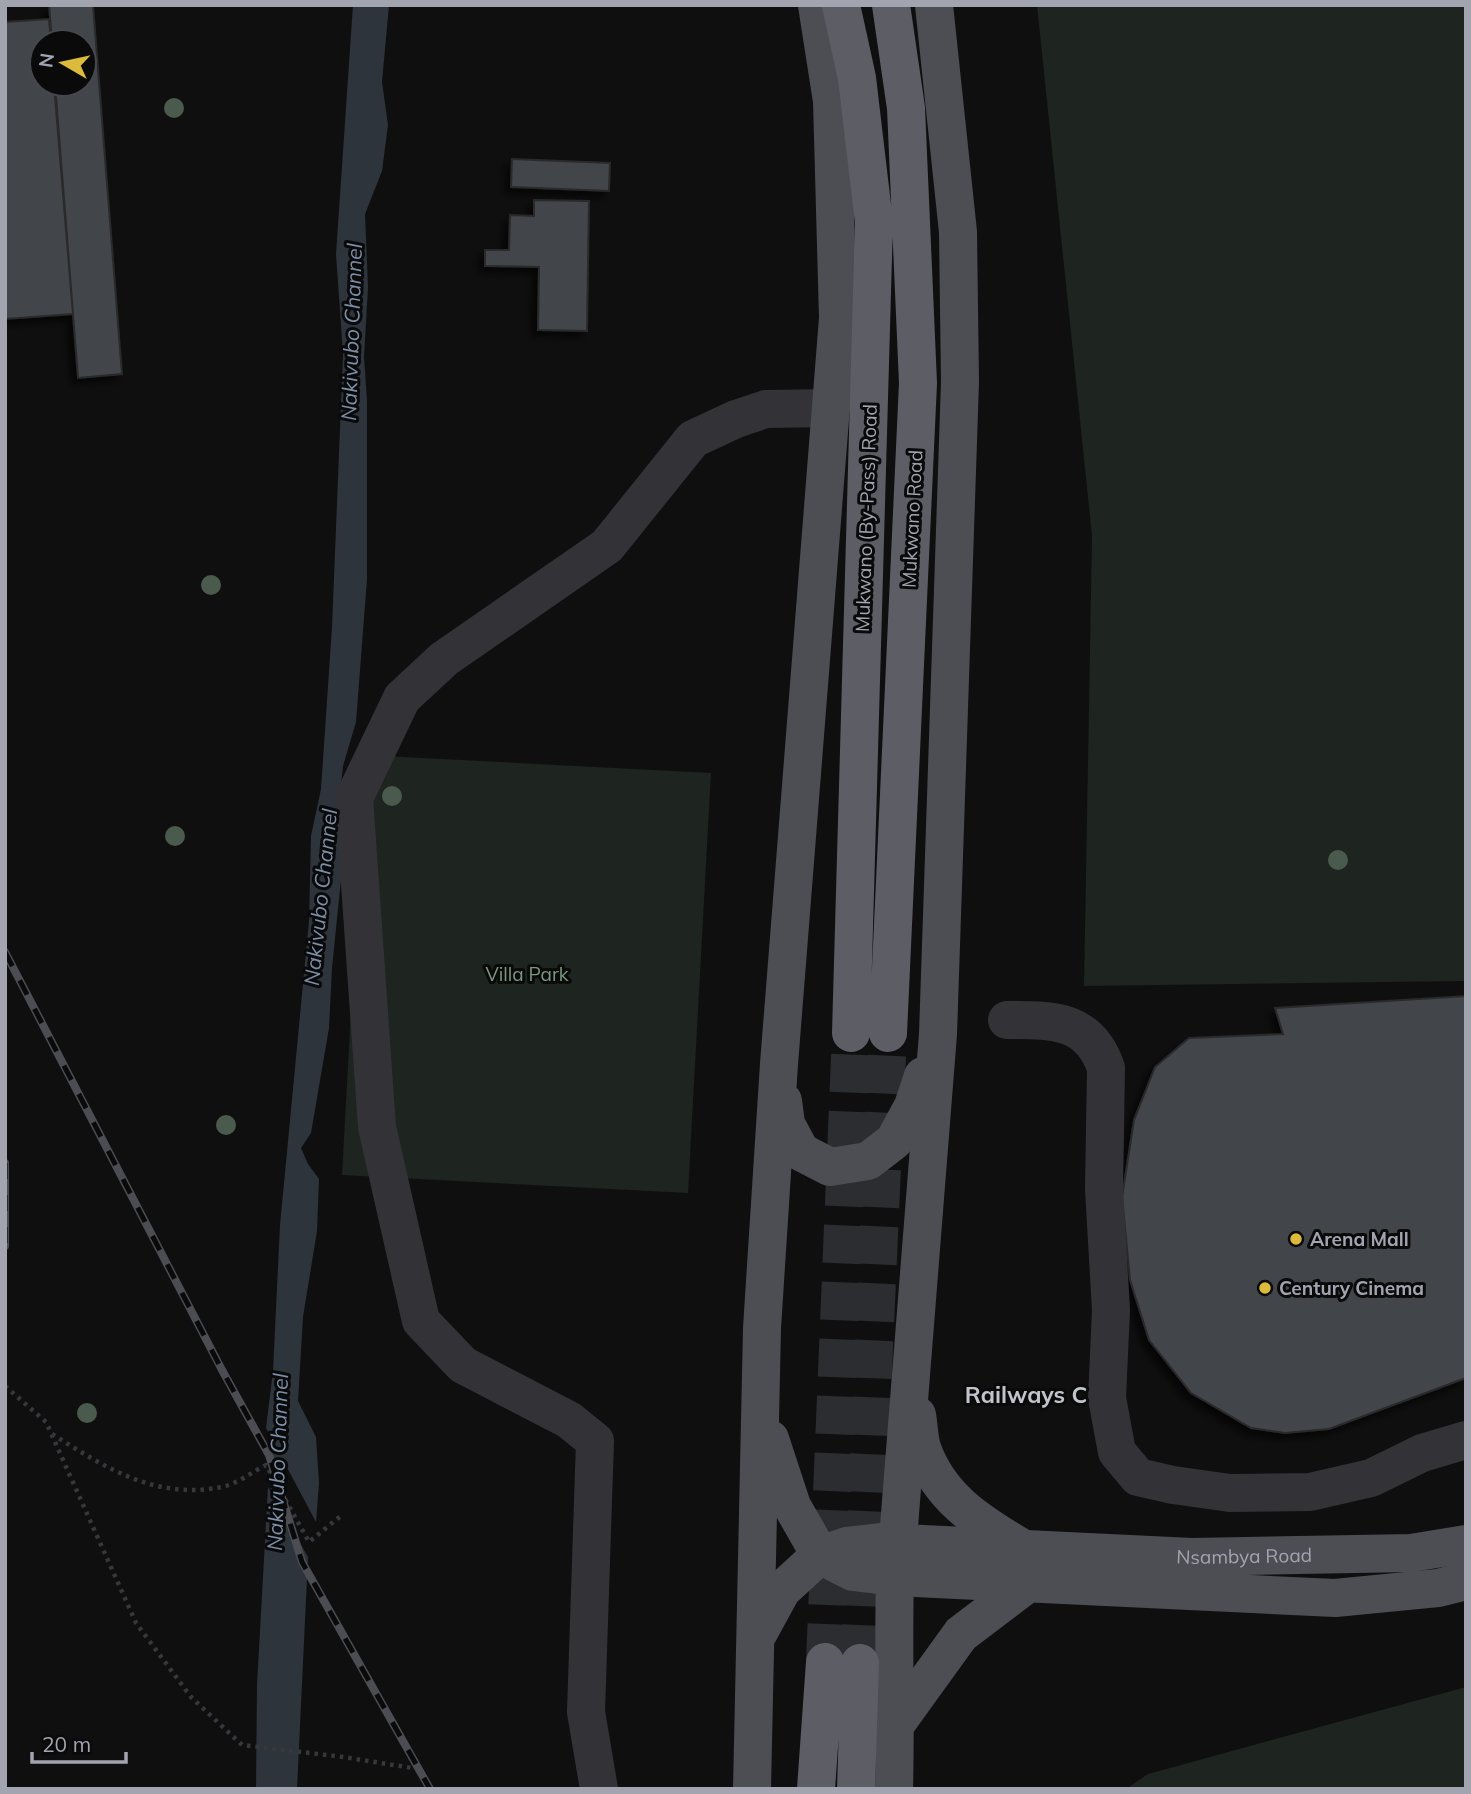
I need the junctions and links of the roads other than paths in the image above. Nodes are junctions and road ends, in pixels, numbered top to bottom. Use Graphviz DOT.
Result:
graph roads {
  1 [pos="817,5"];
  2 [pos="841,5"];
  3 [pos="891,5"];
  4 [pos="934,5"];
  5 [pos="831,408"];
  6 [pos="1007,1020"];
  7 [pos="869,1033"];
  8 [pos="938,1034"];
  9 [pos="779,1064"];
  10 [pos="910,1378"];
  11 [pos="760,1407"];
  12 [pos="1466,1440"];
  13 [pos="1466,1544"];
  14 [pos="820,1555"];
  15 [pos="897,1560"];
  16 [pos="1025,1566"];
  17 [pos="1466,1581"];
  18 [pos="757,1636"];
  19 [pos="895,1724"];
  20 [pos="599,1789"];
  21 [pos="752,1789"];
  22 [pos="816,1789"];
  23 [pos="856,1789"];
  24 [pos="894,1789"];
  1 -- 5 [label="main road"];
  2 -- 7 [label="highway, Mukwano (By-Pass) Road"];
  3 -- 7 [label="highway, Mukwano Road"];
  4 -- 8 [label="main road"];
  5 -- 9 [label="main road"];
  5 -- 20 [label="lane"];
  6 -- 12 [label="lane"];
  8 -- 9 [label="main road"];
  8 -- 10 [label="main road"];
  9 -- 11 [label="main road"];
  10 -- 15 [label="main road"];
  10 -- 16 [label="main road"];
  11 -- 14 [label="main road"];
  11 -- 18 [label="main road"];
  13 -- 16 [label="main road, Nsambya Road"];
  14 -- 15 [label="main road"];
  14 -- 18 [label="main road"];
  15 -- 16 [label="main road"];
  15 -- 19 [label="main road"];
  16 -- 17 [label="main road, Nsambya Road"];
  16 -- 19 [label="main road"];
  18 -- 21 [label="main road"];
  19 -- 24 [label="main road"];
  22 -- 23 [label="highway"];
}
